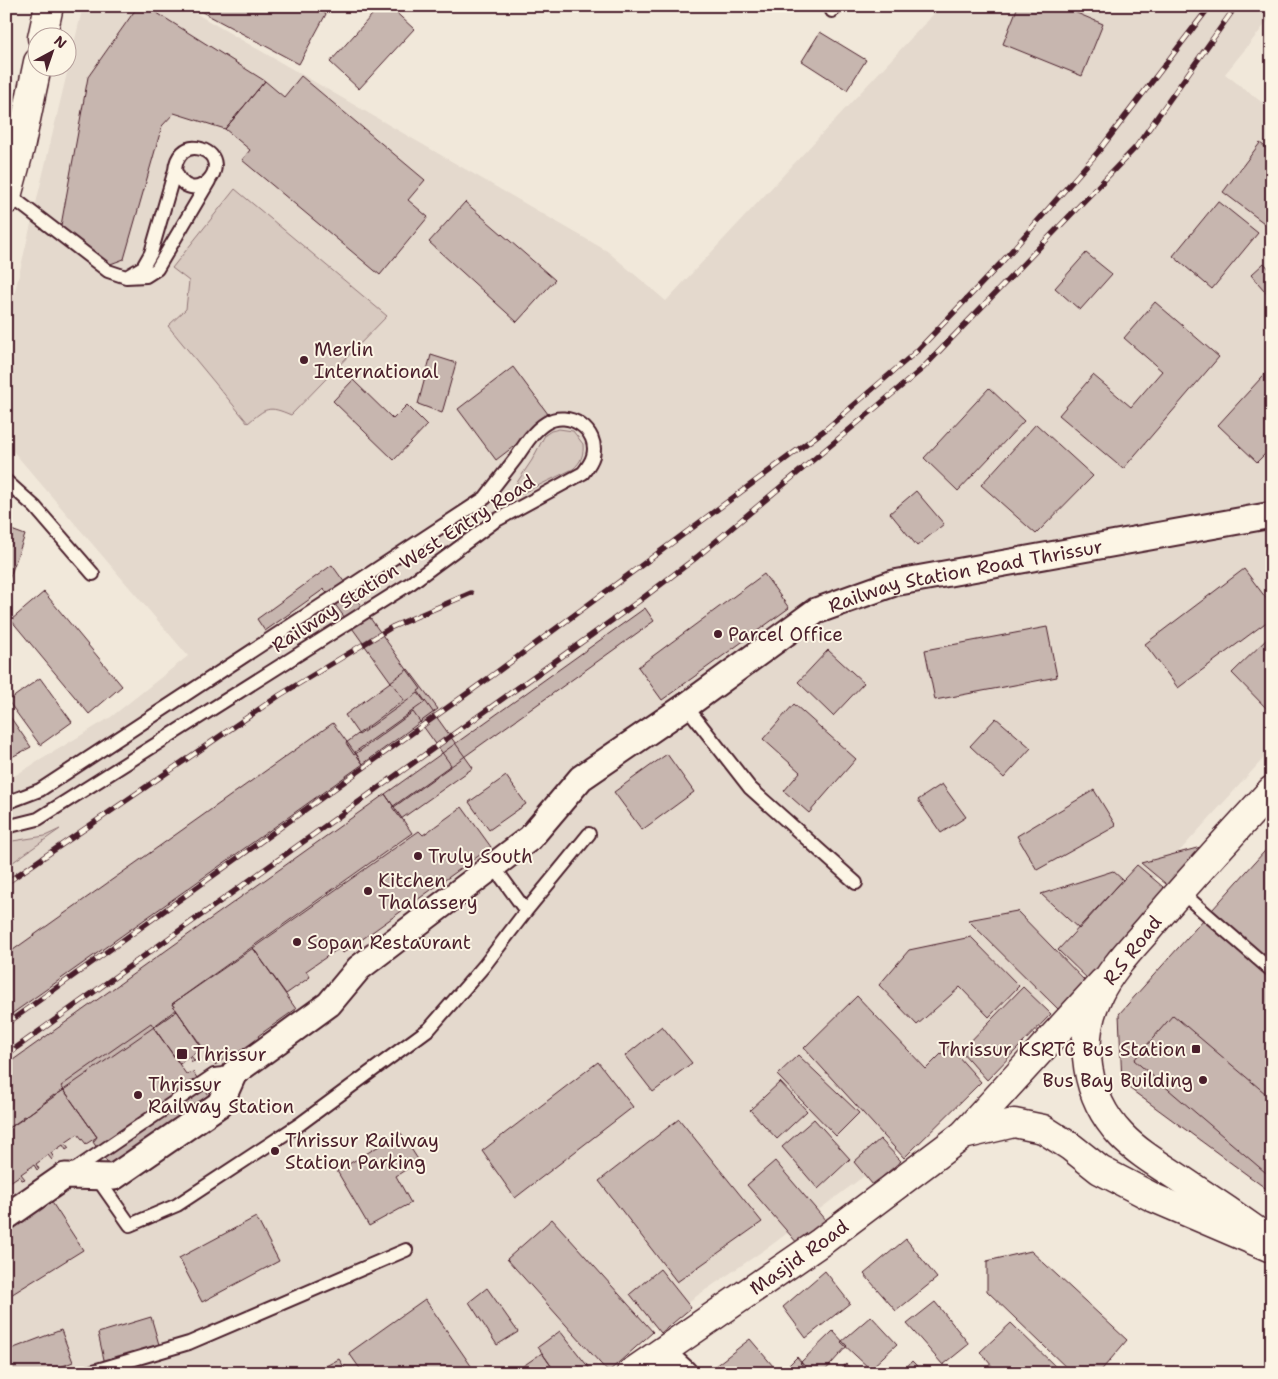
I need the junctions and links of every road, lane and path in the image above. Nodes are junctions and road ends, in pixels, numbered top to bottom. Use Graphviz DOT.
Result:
graph roads {
  1 [pos="49,6"];
  2 [pos="44,28"];
  3 [pos="35,78"];
  4 [pos="175,170"];
  5 [pos="209,181"];
  6 [pos="7,197"];
  7 [pos="126,277"];
  8 [pos="6,481"];
  9 [pos="1272,514"];
  10 [pos="93,574"];
  11 [pos="686,706"];
  12 [pos="1272,790"];
  13 [pos="6,803"];
  14 [pos="6,827"];
  15 [pos="589,834"];
  16 [pos="494,867"];
  17 [pos="856,882"];
  18 [pos="1180,891"];
  19 [pos="526,911"];
  20 [pos="1272,971"];
  21 [pos="1109,976"];
  22 [pos="234,1073"];
  23 [pos="962,1135"];
  24 [pos="65,1176"];
  25 [pos="97,1178"];
  26 [pos="6,1217"];
  27 [pos="1272,1242"];
  28 [pos="1272,1249"];
  29 [pos="406,1250"];
  30 [pos="661,1352"];
  31 [pos="87,1373"];
  32 [pos="631,1373"];
  33 [pos="684,1373"];
  1 -- 2 [label="street"];
  3 -- 6 [label="street"];
  4 -- 5 [label="lane"];
  4 -- 5 [label="lane"];
  4 -- 7 [label="lane"];
  5 -- 7 [label="lane"];
  6 -- 7 [label="lane"];
  8 -- 10 [label="lane"];
  9 -- 11 [label="street, Railway Station Road Thrissur"];
  11 -- 16 [label="street, Railway Station Road Thrissur"];
  11 -- 17 [label="lane"];
  12 -- 18 [label="street, R.S Road"];
  13 -- 14 [label="lane, Railway Station West Entry Road"];
  15 -- 19 [label="lane"];
  16 -- 19 [label="lane"];
  16 -- 22 [label="street, Railway Station Road Thrissur"];
  18 -- 20 [label="lane"];
  18 -- 21 [label="street, R.S Road"];
  19 -- 25 [label="lane"];
  21 -- 23 [label="street"];
  21 -- 27 [label="street, R.S Road"];
  22 -- 24 [label="lane"];
  22 -- 25 [label="street, Railway Station Road Thrissur"];
  23 -- 28 [label="street"];
  23 -- 30 [label="street, Masjid Road"];
  24 -- 25 [label="street, Railway Station Road Thrissur"];
  24 -- 26 [label="street"];
  29 -- 31 [label="lane"];
  30 -- 32 [label="street, Masjid Road"];
  30 -- 33 [label="street"];
}
